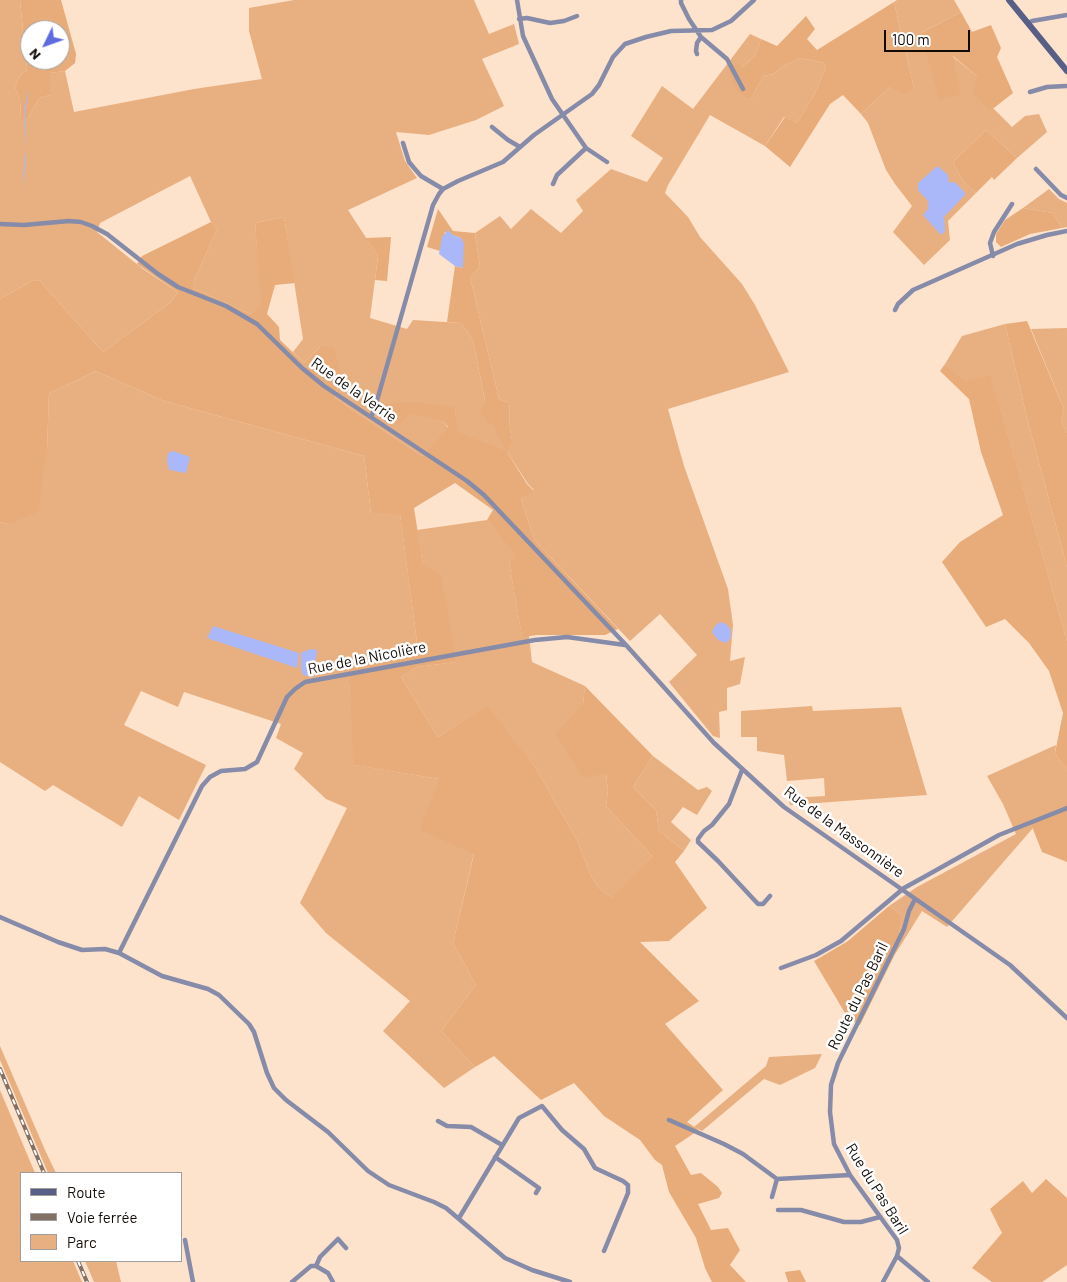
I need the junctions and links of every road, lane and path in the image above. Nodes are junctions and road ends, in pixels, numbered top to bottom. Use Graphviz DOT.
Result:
graph roads {
  1 [pos="517,0"];
  2 [pos="681,0"];
  3 [pos="754,0"];
  4 [pos="1009,0"];
  5 [pos="1067,15"];
  6 [pos="576,16"];
  7 [pos="519,19"];
  8 [pos="1028,23"];
  9 [pos="698,31"];
  10 [pos="701,37"];
  11 [pos="697,54"];
  12 [pos="1067,71"];
  13 [pos="1067,87"];
  14 [pos="743,89"];
  15 [pos="1030,92"];
  16 [pos="564,115"];
  17 [pos="492,127"];
  18 [pos="403,143"];
  19 [pos="520,147"];
  20 [pos="586,148"];
  21 [pos="607,162"];
  22 [pos="1036,169"];
  23 [pos="553,184"];
  24 [pos="443,189"];
  25 [pos="1067,198"];
  26 [pos="1012,204"];
  27 [pos="0,224"];
  28 [pos="1067,231"];
  29 [pos="993,256"];
  30 [pos="896,310"];
  31 [pos="371,417"];
  32 [pos="626,645"];
  33 [pos="742,770"];
  34 [pos="1067,808"];
  35 [pos="902,890"];
  36 [pos="770,896"];
  37 [pos="915,899"];
  38 [pos="0,917"];
  39 [pos="118,953"];
  40 [pos="781,968"];
  41 [pos="1067,1018"];
  42 [pos="830,1106"];
  43 [pos="669,1120"];
  44 [pos="438,1121"];
  45 [pos="502,1145"];
  46 [pos="495,1157"];
  47 [pos="850,1175"];
  48 [pos="777,1179"];
  49 [pos="536,1193"];
  50 [pos="772,1197"];
  51 [pos="778,1210"];
  52 [pos="880,1217"];
  53 [pos="459,1218"];
  54 [pos="185,1240"];
  55 [pos="346,1248"];
  56 [pos="604,1251"];
  57 [pos="897,1256"];
  58 [pos="316,1266"];
  59 [pos="194,1282"];
  60 [pos="292,1282"];
  61 [pos="333,1282"];
  62 [pos="570,1282"];
  63 [pos="883,1282"];
  64 [pos="928,1282"];
  1 -- 7 [label="street"];
  2 -- 9 [label="street"];
  3 -- 9 [label="street"];
  4 -- 8 [label="street"];
  5 -- 8 [label="street"];
  6 -- 7 [label="street"];
  7 -- 16 [label="street"];
  8 -- 12 [label="street"];
  9 -- 10 [label="street"];
  9 -- 16 [label="street"];
  10 -- 11 [label="street"];
  10 -- 14 [label="street"];
  13 -- 15 [label="street"];
  16 -- 19 [label="street"];
  16 -- 20 [label="street"];
  17 -- 19 [label="street"];
  18 -- 24 [label="street"];
  19 -- 24 [label="street"];
  20 -- 21 [label="street"];
  20 -- 23 [label="street"];
  22 -- 25 [label="street"];
  24 -- 31 [label="street"];
  26 -- 29 [label="street"];
  27 -- 31 [label="street, Rue de la Verrie"];
  28 -- 29 [label="street"];
  29 -- 30 [label="street"];
  31 -- 32 [label="street, Rue de la Verrie"];
  32 -- 33 [label="street, Rue de la Massonnière"];
  32 -- 39 [label="street, Rue de la Nicolière"];
  33 -- 35 [label="street, Rue de la Massonnière"];
  33 -- 36 [label="street"];
  34 -- 35 [label="street"];
  35 -- 37 [label="street, Rue de la Massonnière"];
  35 -- 40 [label="street"];
  37 -- 41 [label="street, Rue de la Massonnière"];
  37 -- 42 [label="street, Route du Pas Baril"];
  38 -- 39 [label="street"];
  39 -- 53 [label="street"];
  42 -- 47 [label="street, Rue du Pas Baril"];
  43 -- 48 [label="street"];
  44 -- 45 [label="street"];
  45 -- 46 [label="street"];
  45 -- 56 [label="street"];
  46 -- 49 [label="street"];
  46 -- 53 [label="street"];
  47 -- 48 [label="street"];
  47 -- 52 [label="street, Rue du Pas Baril"];
  48 -- 50 [label="street"];
  51 -- 52 [label="street"];
  52 -- 57 [label="street, Rue du Pas Baril"];
  53 -- 62 [label="street"];
  54 -- 59 [label="street"];
  55 -- 58 [label="street"];
  57 -- 63 [label="street, Rue du Pas Baril"];
  57 -- 64 [label="street"];
  58 -- 60 [label="street"];
  58 -- 61 [label="street"];
}
